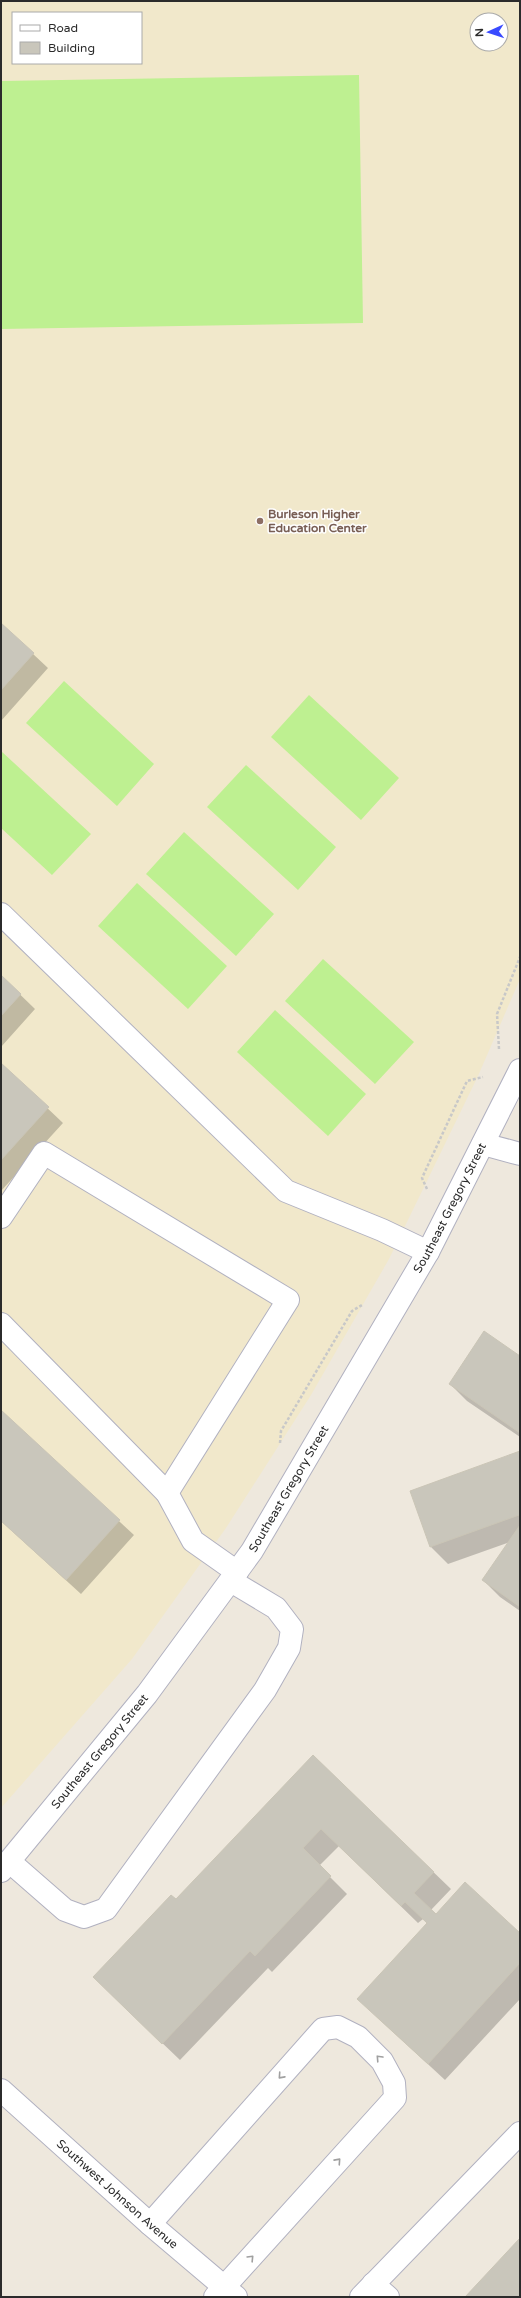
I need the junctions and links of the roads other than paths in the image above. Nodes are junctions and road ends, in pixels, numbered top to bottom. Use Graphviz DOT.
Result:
graph roads {
  1 [pos="1,914"];
  2 [pos="520,1070"];
  3 [pos="483,1144"];
  4 [pos="520,1154"];
  5 [pos="1,1217"];
  6 [pos="428,1252"];
  7 [pos="1,1324"];
  8 [pos="167,1493"];
  9 [pos="234,1577"];
  10 [pos="5,1866"];
  11 [pos="1,2090"];
  12 [pos="520,2133"];
  13 [pos="150,2224"];
  14 [pos="225,2293"];
  15 [pos="374,2293"];
  1 -- 6 [label="street"];
  2 -- 3 [label="street, Southeast Gregory Street"];
  3 -- 4 [label="street"];
  3 -- 6 [label="street, Southeast Gregory Street"];
  5 -- 8 [label="street"];
  6 -- 9 [label="street, Southeast Gregory Street"];
  7 -- 8 [label="street"];
  8 -- 9 [label="street"];
  9 -- 10 [label="street, Southeast Gregory Street"];
  9 -- 10 [label="street"];
  11 -- 13 [label="street, Southwest Johnson Avenue"];
  12 -- 15 [label="street"];
  13 -- 14 [label="street, Southwest Johnson Avenue"];
  14 -- 13 [label="street, one-way"];
}
